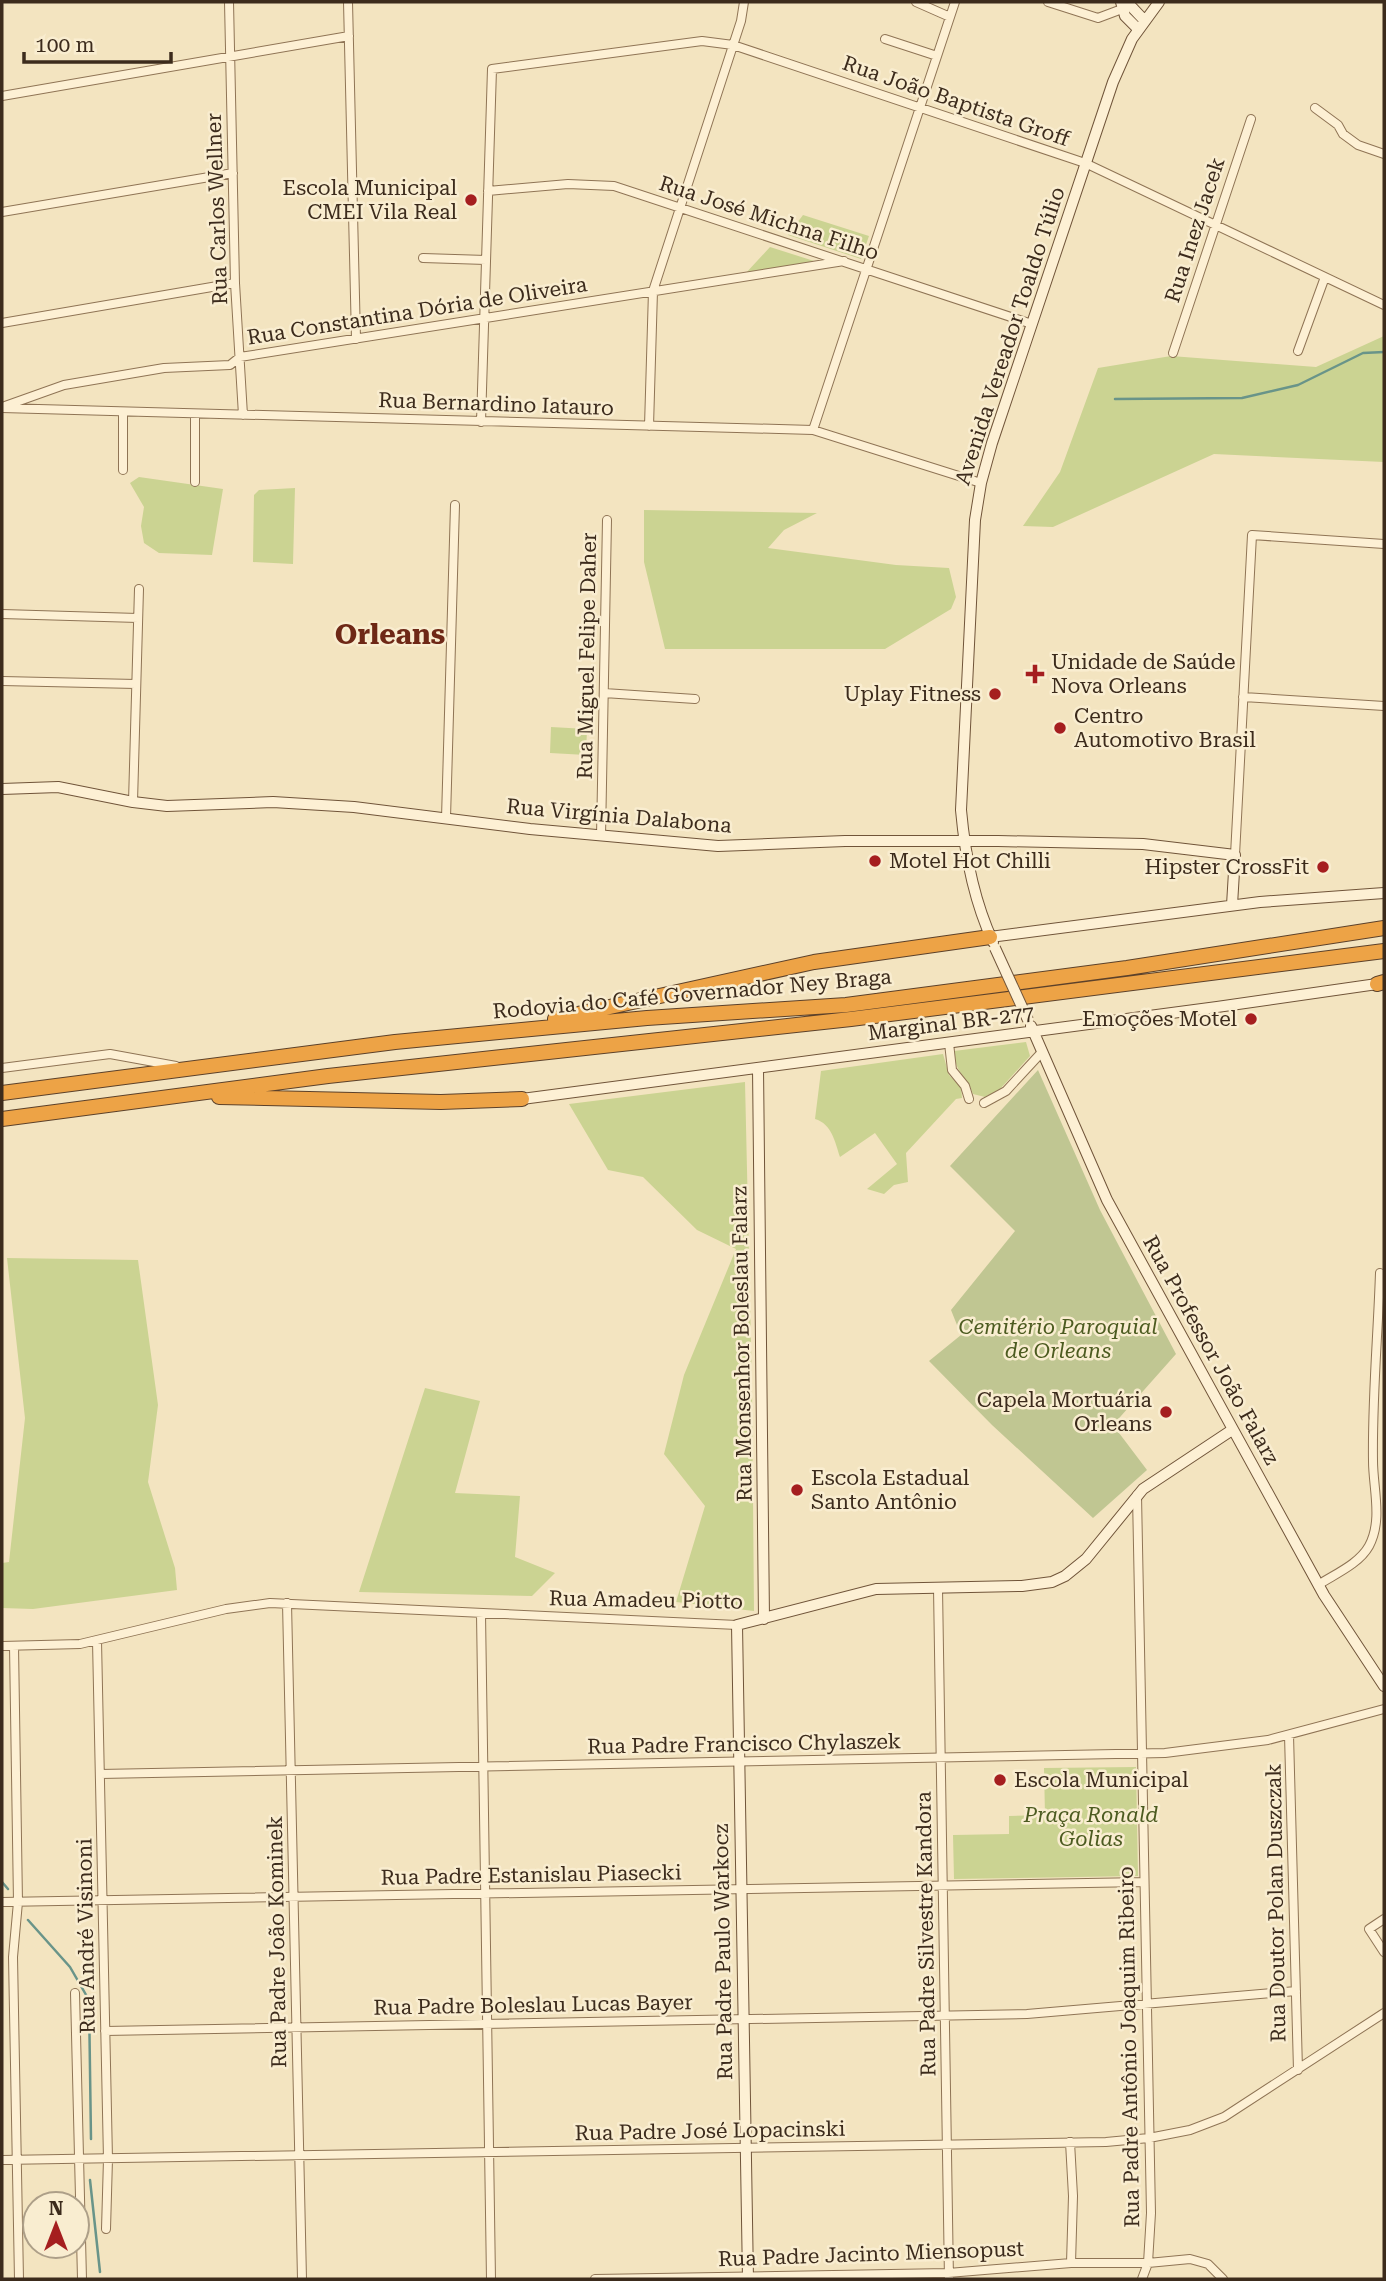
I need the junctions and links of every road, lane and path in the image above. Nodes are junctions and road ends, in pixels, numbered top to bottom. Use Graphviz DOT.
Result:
graph roads {
  1 [pos="229,2"];
  2 [pos="348,2"];
  3 [pos="744,2"];
  4 [pos="916,2"];
  5 [pos="955,2"];
  6 [pos="1048,2"];
  7 [pos="1159,2"];
  8 [pos="1123,4"];
  9 [pos="950,17"];
  10 [pos="1141,24"];
  11 [pos="349,36"];
  12 [pos="885,39"];
  13 [pos="733,45"];
  14 [pos="230,56"];
  15 [pos="937,56"];
  16 [pos="2,96"];
  17 [pos="920,107"];
  18 [pos="1315,108"];
  19 [pos="1251,119"];
  20 [pos="1384,154"];
  21 [pos="1085,163"];
  22 [pos="233,173"];
  23 [pos="488,191"];
  24 [pos="680,206"];
  25 [pos="2,212"];
  26 [pos="1216,224"];
  27 [pos="423,258"];
  28 [pos="486,260"];
  29 [pos="844,261"];
  30 [pos="867,269"];
  31 [pos="1325,277"];
  32 [pos="235,283"];
  33 [pos="653,291"];
  34 [pos="1384,305"];
  35 [pos="484,318"];
  36 [pos="2,323"];
  37 [pos="1032,324"];
  38 [pos="356,339"];
  39 [pos="1298,351"];
  40 [pos="1173,353"];
  41 [pos="240,357"];
  42 [pos="2,407"];
  43 [pos="123,412"];
  44 [pos="195,414"];
  45 [pos="243,415"];
  46 [pos="481,422"];
  47 [pos="649,426"];
  48 [pos="813,430"];
  49 [pos="123,470"];
  50 [pos="195,482"];
  51 [pos="981,483"];
  52 [pos="455,505"];
  53 [pos="607,520"];
  54 [pos="1384,544"];
  55 [pos="139,589"];
  56 [pos="2,614"];
  57 [pos="138,618"];
  58 [pos="2,681"];
  59 [pos="136,684"];
  60 [pos="604,693"];
  61 [pos="1244,697"];
  62 [pos="695,699"];
  63 [pos="1384,706"];
  64 [pos="2,789"];
  65 [pos="132,802"];
  66 [pos="446,818"];
  67 [pos="601,836"];
  68 [pos="964,840"];
  69 [pos="1235,855"];
  70 [pos="1384,893"];
  71 [pos="1232,905"];
  72 [pos="1384,928"];
  73 [pos="993,943"];
  74 [pos="1384,951"];
  75 [pos="1382,985"];
  76 [pos="1028,1020"];
  77 [pos="1034,1031"];
  78 [pos="496,1032"];
  79 [pos="949,1043"];
  80 [pos="1042,1052"];
  81 [pos="2,1068"];
  82 [pos="758,1068"];
  83 [pos="189,1069"];
  84 [pos="2,1093"];
  85 [pos="172,1096"];
  86 [pos="522,1099"];
  87 [pos="969,1099"];
  88 [pos="984,1103"];
  89 [pos="2,1119"];
  90 [pos="1380,1273"];
  91 [pos="1379,1400"];
  92 [pos="1232,1430"];
  93 [pos="1373,1463"];
  94 [pos="1384,1463"];
  95 [pos="1137,1495"];
  96 [pos="1318,1585"];
  97 [pos="938,1588"];
  98 [pos="287,1603"];
  99 [pos="481,1614"];
  100 [pos="764,1619"];
  101 [pos="737,1625"];
  102 [pos="97,1641"];
  103 [pos="2,1646"];
  104 [pos="14,1646"];
  105 [pos="1384,1686"];
  106 [pos="1384,1709"];
  107 [pos="1289,1735"];
  108 [pos="1142,1754"];
  109 [pos="940,1758"];
  110 [pos="739,1762"];
  111 [pos="483,1766"];
  112 [pos="291,1770"];
  113 [pos="100,1773"];
  114 [pos="1144,1882"];
  115 [pos="942,1885"];
  116 [pos="741,1889"];
  117 [pos="485,1893"];
  118 [pos="294,1897"];
  119 [pos="103,1900"];
  120 [pos="2,1902"];
  121 [pos="18,1902"];
  122 [pos="1384,1919"];
  123 [pos="1384,1952"];
  124 [pos="1296,1991"];
  125 [pos="75,1993"];
  126 [pos="1147,2005"];
  127 [pos="1384,2013"];
  128 [pos="944,2016"];
  129 [pos="744,2019"];
  130 [pos="487,2024"];
  131 [pos="297,2027"];
  132 [pos="105,2031"];
  133 [pos="1298,2070"];
  134 [pos="1149,2138"];
  135 [pos="1070,2142"];
  136 [pos="946,2144"];
  137 [pos="746,2148"];
  138 [pos="489,2152"];
  139 [pos="299,2155"];
  140 [pos="79,2159"];
  141 [pos="108,2159"];
  142 [pos="2,2160"];
  143 [pos="17,2160"];
  144 [pos="106,2229"];
  145 [pos="1071,2263"];
  146 [pos="1148,2263"];
  147 [pos="948,2276"];
  148 [pos="748,2278"];
  149 [pos="19,2279"];
  150 [pos="82,2279"];
  151 [pos="302,2279"];
  152 [pos="491,2279"];
  153 [pos="595,2279"];
  154 [pos="1142,2279"];
  155 [pos="1223,2279"];
  1 -- 14 [label="street, Rua Carlos Wellner"];
  2 -- 11 [label="street"];
  3 -- 13 [label="street"];
  4 -- 9 [label="street"];
  5 -- 9 [label="street"];
  6 -- 8 [label="street"];
  7 -- 10 [label="street, Avenida Vereador Toaldo Túlio"];
  8 -- 10 [label="street"];
  9 -- 15 [label="street"];
  10 -- 21 [label="street, Avenida Vereador Toaldo Túlio"];
  11 -- 14 [label="street"];
  11 -- 38 [label="street"];
  12 -- 15 [label="street"];
  13 -- 17 [label="street, Rua João Baptista Groff"];
  13 -- 23 [label="street, Rua João Baptista Groff"];
  13 -- 24 [label="street"];
  14 -- 16 [label="street"];
  14 -- 22 [label="street, Rua Carlos Wellner"];
  15 -- 17 [label="street"];
  17 -- 21 [label="street, Rua João Baptista Groff"];
  17 -- 30 [label="street"];
  18 -- 20 [label="street"];
  19 -- 26 [label="street, Rua Inez Jacek"];
  21 -- 26 [label="street, Rua João Baptista Groff"];
  21 -- 37 [label="street, Avenida Vereador Toaldo Túlio"];
  22 -- 25 [label="street"];
  22 -- 32 [label="street, Rua Carlos Wellner"];
  23 -- 24 [label="street, Rua José Michna Filho"];
  23 -- 28 [label="street"];
  24 -- 29 [label="street, Rua José Michna Filho"];
  24 -- 33 [label="street"];
  26 -- 31 [label="street, Rua João Baptista Groff"];
  26 -- 40 [label="street, Rua Inez Jacek"];
  27 -- 28 [label="street"];
  28 -- 35 [label="street"];
  29 -- 30 [label="street, Rua José Michna Filho"];
  29 -- 33 [label="street, Rua Constantina Dória de Oliveira"];
  30 -- 37 [label="street, Rua José Michna Filho"];
  30 -- 48 [label="street"];
  31 -- 34 [label="street, Rua João Baptista Groff"];
  31 -- 39 [label="street"];
  32 -- 36 [label="street"];
  32 -- 41 [label="street, Rua Carlos Wellner"];
  33 -- 35 [label="street, Rua Constantina Dória de Oliveira"];
  33 -- 47 [label="street"];
  35 -- 38 [label="street, Rua Constantina Dória de Oliveira"];
  35 -- 46 [label="street"];
  37 -- 51 [label="street, Avenida Vereador Toaldo Túlio"];
  38 -- 41 [label="street, Rua Constantina Dória de Oliveira"];
  41 -- 42 [label="street, Rua Constantina Dória de Oliveira"];
  41 -- 45 [label="street, Rua Carlos Wellner"];
  42 -- 43 [label="street, Rua Bernardino Iatauro"];
  43 -- 44 [label="street, Rua Bernardino Iatauro"];
  43 -- 49 [label="street"];
  44 -- 45 [label="street, Rua Bernardino Iatauro"];
  44 -- 50 [label="street"];
  45 -- 46 [label="street, Rua Bernardino Iatauro"];
  46 -- 47 [label="street, Rua Bernardino Iatauro"];
  47 -- 48 [label="street, Rua Bernardino Iatauro"];
  48 -- 51 [label="street, Rua Bernardino Iatauro"];
  51 -- 68 [label="street, Avenida Vereador Toaldo Túlio"];
  52 -- 66 [label="street"];
  53 -- 60 [label="street, Rua Miguel Felipe Daher"];
  54 -- 61 [label="street"];
  55 -- 57 [label="street"];
  56 -- 57 [label="street"];
  57 -- 59 [label="street"];
  58 -- 59 [label="street"];
  59 -- 65 [label="street"];
  60 -- 62 [label="street"];
  60 -- 67 [label="street, Rua Miguel Felipe Daher"];
  61 -- 63 [label="street"];
  61 -- 69 [label="street"];
  64 -- 65 [label="street, Rua Virgínia Dalabona"];
  65 -- 66 [label="street, Rua Virgínia Dalabona"];
  66 -- 67 [label="street, Rua Virgínia Dalabona"];
  67 -- 68 [label="street, Rua Virgínia Dalabona"];
  68 -- 69 [label="street, Rua Virgínia Dalabona"];
  68 -- 73 [label="street, Avenida Vereador Toaldo Túlio"];
  69 -- 71 [label="street"];
  70 -- 71 [label="street"];
  71 -- 73 [label="street"];
  72 -- 78 [label="highway, Rodovia do Café Governador Ney Braga"];
  73 -- 76 [label="street, Avenida Vereador Toaldo Túlio, bridge"];
  73 -- 78 [label="highway"];
  74 -- 85 [label="highway, Rodovia do Café Governador Ney Braga"];
  75 -- 77 [label="street, Marginal BR-277"];
  76 -- 77 [label="street, Rua Professor João Falarz"];
  77 -- 79 [label="street, Marginal BR-277"];
  77 -- 80 [label="street, Rua Professor João Falarz"];
  78 -- 83 [label="highway, Rodovia do Café Governador Ney Braga"];
  79 -- 82 [label="street, Marginal BR-277"];
  79 -- 87 [label="street"];
  80 -- 88 [label="street"];
  80 -- 92 [label="street, Rua Professor João Falarz"];
  81 -- 83 [label="street"];
  82 -- 86 [label="street, Marginal BR-277"];
  82 -- 100 [label="street, Rua Monsenhor Boleslau Falarz"];
  83 -- 84 [label="highway, Rodovia do Café Governador Ney Braga"];
  85 -- 86 [label="highway"];
  85 -- 89 [label="highway, Rodovia do Café Governador Ney Braga"];
  90 -- 91 [label="street"];
  91 -- 93 [label="street"];
  92 -- 95 [label="street, Rua Amadeu Piotto"];
  92 -- 96 [label="street, Rua Professor João Falarz"];
  93 -- 94 [label="street"];
  93 -- 96 [label="street"];
  95 -- 97 [label="street, Rua Amadeu Piotto"];
  95 -- 108 [label="street, Rua Padre Antônio Joaquim Ribeiro"];
  96 -- 105 [label="street, Rua Professor João Falarz"];
  97 -- 100 [label="street, Rua Amadeu Piotto"];
  97 -- 109 [label="street, Rua Padre Silvestre Kandora"];
  98 -- 99 [label="street, Rua Amadeu Piotto"];
  98 -- 102 [label="street, Rua Amadeu Piotto"];
  98 -- 112 [label="street, Rua Padre João Kominek"];
  99 -- 101 [label="street, Rua Amadeu Piotto"];
  99 -- 111 [label="street"];
  100 -- 101 [label="street, Rua Amadeu Piotto"];
  101 -- 110 [label="street, Rua Padre Paulo Warkocz"];
  102 -- 104 [label="street, Rua Amadeu Piotto"];
  102 -- 113 [label="street, Rua André Visinoni"];
  103 -- 104 [label="street, Rua Amadeu Piotto"];
  104 -- 121 [label="street"];
  106 -- 107 [label="street, Rua Padre Francisco Chylaszek"];
  107 -- 108 [label="street, Rua Padre Francisco Chylaszek"];
  107 -- 124 [label="street, Rua Doutor Polan Duszczak"];
  108 -- 109 [label="street, Rua Padre Francisco Chylaszek"];
  108 -- 114 [label="street, Rua Padre Antônio Joaquim Ribeiro"];
  109 -- 110 [label="street, Rua Padre Francisco Chylaszek"];
  109 -- 115 [label="street, Rua Padre Silvestre Kandora"];
  110 -- 111 [label="street, Rua Padre Francisco Chylaszek"];
  110 -- 116 [label="street, Rua Padre Paulo Warkocz"];
  111 -- 112 [label="street, Rua Padre Francisco Chylaszek"];
  111 -- 117 [label="street"];
  112 -- 113 [label="street, Rua Padre Francisco Chylaszek"];
  112 -- 118 [label="street, Rua Padre João Kominek"];
  113 -- 119 [label="street, Rua André Visinoni"];
  114 -- 115 [label="street, Rua Padre Estanislau Piasecki"];
  114 -- 126 [label="street, Rua Padre Antônio Joaquim Ribeiro"];
  115 -- 116 [label="street, Rua Padre Estanislau Piasecki"];
  115 -- 128 [label="street, Rua Padre Silvestre Kandora"];
  116 -- 117 [label="street, Rua Padre Estanislau Piasecki"];
  116 -- 129 [label="street, Rua Padre Paulo Warkocz"];
  117 -- 118 [label="street, Rua Padre Estanislau Piasecki"];
  117 -- 130 [label="street"];
  118 -- 119 [label="street, Rua Padre Estanislau Piasecki"];
  118 -- 131 [label="street, Rua Padre João Kominek"];
  119 -- 121 [label="street, Rua Padre Estanislau Piasecki"];
  119 -- 132 [label="street, Rua André Visinoni"];
  120 -- 121 [label="street, Rua Padre Estanislau Piasecki"];
  121 -- 143 [label="street"];
  122 -- 123 [label="street"];
  124 -- 126 [label="street, Rua Padre Boleslau Lucas Bayer"];
  124 -- 133 [label="street, Rua Doutor Polan Duszczak"];
  125 -- 140 [label="street"];
  126 -- 128 [label="street, Rua Padre Boleslau Lucas Bayer"];
  126 -- 134 [label="street, Rua Padre Antônio Joaquim Ribeiro"];
  127 -- 133 [label="street, Rua Padre José Lopacinski"];
  128 -- 129 [label="street, Rua Padre Boleslau Lucas Bayer"];
  128 -- 136 [label="street, Rua Padre Silvestre Kandora"];
  129 -- 130 [label="street, Rua Padre Boleslau Lucas Bayer"];
  129 -- 137 [label="street, Rua Padre Paulo Warkocz"];
  130 -- 131 [label="street, Rua Padre Boleslau Lucas Bayer"];
  130 -- 138 [label="street"];
  131 -- 132 [label="street, Rua Padre Boleslau Lucas Bayer"];
  131 -- 139 [label="street, Rua Padre João Kominek"];
  132 -- 141 [label="street, Rua André Visinoni"];
  133 -- 134 [label="street, Rua Padre José Lopacinski"];
  134 -- 135 [label="street, Rua Padre José Lopacinski"];
  134 -- 146 [label="street, Rua Padre Antônio Joaquim Ribeiro"];
  135 -- 136 [label="street, Rua Padre José Lopacinski"];
  135 -- 145 [label="street"];
  136 -- 137 [label="street, Rua Padre José Lopacinski"];
  136 -- 147 [label="street, Rua Padre Silvestre Kandora"];
  137 -- 138 [label="street, Rua Padre José Lopacinski"];
  137 -- 148 [label="street, Rua Padre Paulo Warkocz"];
  138 -- 139 [label="street, Rua Padre José Lopacinski"];
  138 -- 152 [label="street"];
  139 -- 141 [label="street, Rua Padre José Lopacinski"];
  139 -- 151 [label="street, Rua Padre João Kominek"];
  140 -- 141 [label="street, Rua Padre José Lopacinski"];
  140 -- 143 [label="street, Rua Padre José Lopacinski"];
  140 -- 150 [label="street"];
  141 -- 144 [label="street, Rua André Visinoni"];
  142 -- 143 [label="street, Rua Padre José Lopacinski"];
  143 -- 149 [label="street"];
  145 -- 146 [label="street, Rua Padre Jacinto Miensopust"];
  145 -- 147 [label="street, Rua Padre Jacinto Miensopust"];
  146 -- 154 [label="street, Rua Padre Antônio Joaquim Ribeiro"];
  146 -- 155 [label="street, Rua Padre Jacinto Miensopust"];
  147 -- 148 [label="street, Rua Padre Jacinto Miensopust"];
  148 -- 153 [label="street, Rua Padre Jacinto Miensopust"];
}
